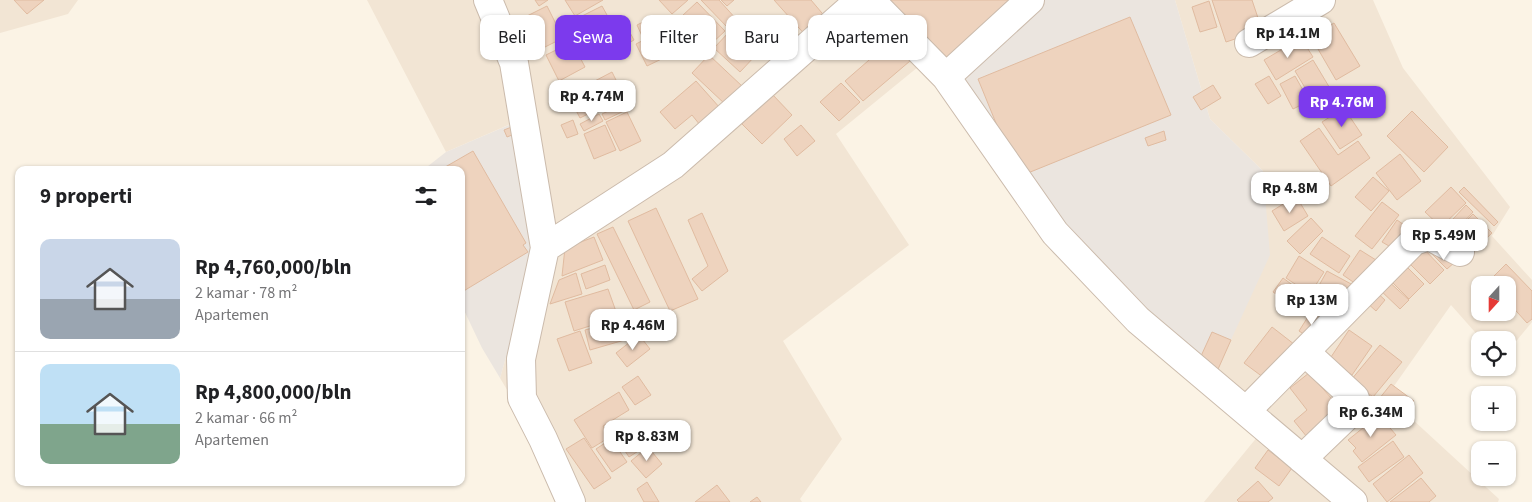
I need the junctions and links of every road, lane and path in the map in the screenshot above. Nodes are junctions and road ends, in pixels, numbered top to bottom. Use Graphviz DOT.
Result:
graph roads {
  1 [pos="488,0"];
  2 [pos="1030,0"];
  3 [pos="1321,0"];
  4 [pos="849,3"];
  5 [pos="1249,43"];
  6 [pos="946,77"];
  7 [pos="544,248"];
  8 [pos="1460,252"];
  9 [pos="1305,352"];
  10 [pos="1246,411"];
  11 [pos="1302,459"];
  12 [pos="571,502"];
  13 [pos="1353,502"];
  1 -- 7 [label="street"];
  2 -- 6 [label="street"];
  3 -- 5 [label="street"];
  4 -- 6 [label="street"];
  4 -- 7 [label="street"];
  6 -- 10 [label="street"];
  7 -- 12 [label="street"];
  8 -- 9 [label="street"];
  9 -- 10 [label="street"];
  9 -- 11 [label="street"];
  10 -- 11 [label="street"];
  11 -- 13 [label="street"];
}
